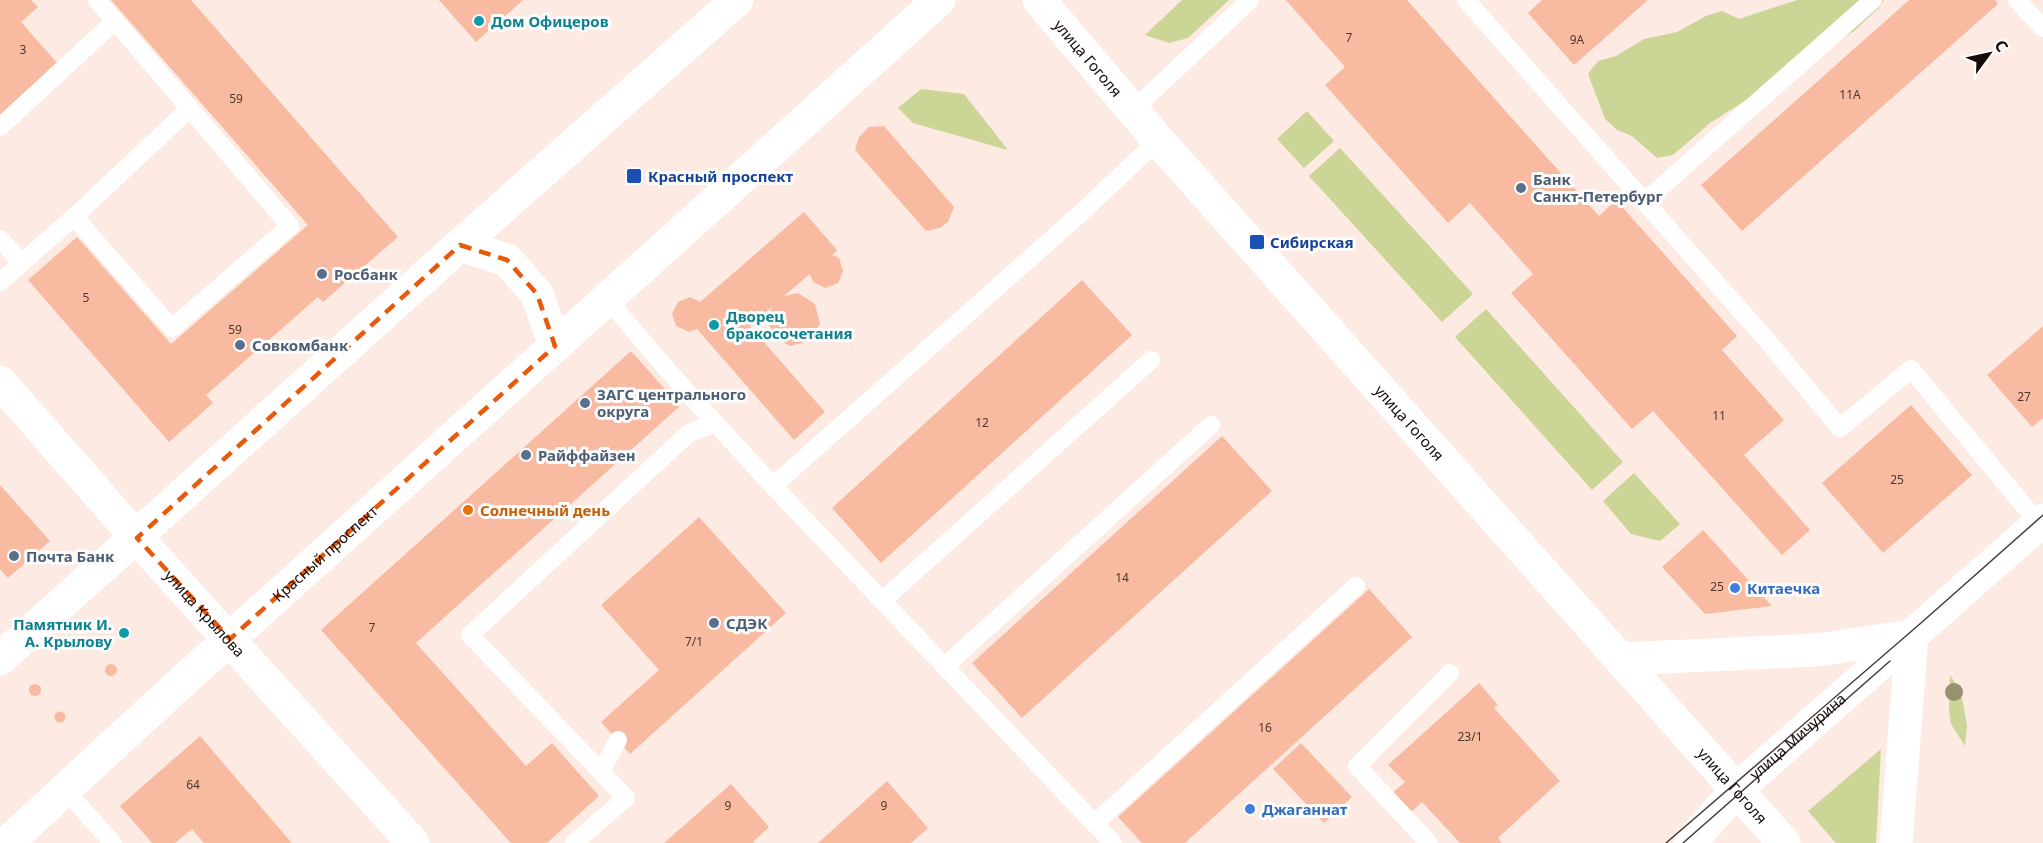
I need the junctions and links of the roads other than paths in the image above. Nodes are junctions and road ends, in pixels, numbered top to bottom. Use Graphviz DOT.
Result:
graph roads {
  1 [pos="97,0"];
  2 [pos="737,0"];
  3 [pos="939,0"];
  4 [pos="1039,0"];
  5 [pos="1250,0"];
  6 [pos="1466,0"];
  7 [pos="1873,0"];
  8 [pos="2017,0"];
  9 [pos="115,21"];
  10 [pos="2043,28"];
  11 [pos="190,108"];
  12 [pos="1132,110"];
  13 [pos="0,127"];
  14 [pos="1158,140"];
  15 [pos="1644,201"];
  16 [pos="74,217"];
  17 [pos="0,239"];
  18 [pos="460,245"];
  19 [pos="21,262"];
  20 [pos="0,282"];
  21 [pos="608,299"];
  22 [pos="555,346"];
  23 [pos="1151,360"];
  24 [pos="0,382"];
  25 [pos="715,423"];
  26 [pos="1211,425"];
  27 [pos="773,486"];
  28 [pos="2041,522"];
  29 [pos="137,538"];
  30 [pos="1356,586"];
  31 [pos="883,600"];
  32 [pos="1912,636"];
  33 [pos="230,639"];
  34 [pos="0,659"];
  35 [pos="1621,659"];
  36 [pos="945,666"];
  37 [pos="1450,673"];
  38 [pos="618,740"];
  39 [pos="601,772"];
  40 [pos="1737,789"];
  41 [pos="66,790"];
  42 [pos="1095,823"];
  43 [pos="7,843"];
  44 [pos="113,843"];
  45 [pos="413,843"];
  46 [pos="574,843"];
  47 [pos="1113,843"];
  48 [pos="1427,843"];
  49 [pos="1690,843"];
  50 [pos="1784,843"];
  51 [pos="1896,843"];
  1 -- 9 [label="lane"];
  2 -- 18 [label="main road"];
  3 -- 21 [label="main road, Красный проспект"];
  4 -- 12 [label="main road, улица Гоголя"];
  5 -- 12 [label="lane"];
  6 -- 15 [label="lane"];
  7 -- 15 [label="lane"];
  8 -- 10 [label="lane"];
  9 -- 11 [label="lane"];
  9 -- 13 [label="lane"];
  11 -- 16 [label="lane"];
  11 -- 16 [label="lane"];
  12 -- 14 [label="main road, улица Гоголя"];
  14 -- 27 [label="lane"];
  14 -- 35 [label="main road, улица Гоголя"];
  15 -- 28 [label="lane"];
  16 -- 19 [label="lane"];
  17 -- 19 [label="lane"];
  18 -- 22 [label="main road"];
  18 -- 29 [label="main road"];
  19 -- 20 [label="lane"];
  21 -- 22 [label="main road, Красный проспект"];
  21 -- 25 [label="lane"];
  22 -- 33 [label="main road, Красный проспект"];
  23 -- 31 [label="lane"];
  24 -- 29 [label="main road, улица Крылова"];
  25 -- 27 [label="lane"];
  25 -- 39 [label="lane"];
  26 -- 36 [label="lane"];
  27 -- 31 [label="lane"];
  28 -- 32 [label="main road, улица Мичурина"];
  29 -- 33 [label="main road, улица Крылова"];
  29 -- 34 [label="main road"];
  30 -- 42 [label="lane"];
  31 -- 36 [label="lane"];
  32 -- 35 [label="main road"];
  32 -- 40 [label="main road, улица Мичурина"];
  32 -- 51 [label="main road"];
  33 -- 41 [label="main road, Красный проспект"];
  33 -- 45 [label="main road, улица Крылова"];
  35 -- 40 [label="main road, улица Гоголя"];
  36 -- 42 [label="lane"];
  37 -- 48 [label="lane"];
  38 -- 39 [label="lane"];
  39 -- 46 [label="lane"];
  40 -- 49 [label="main road, улица Мичурина"];
  40 -- 50 [label="main road, улица Гоголя"];
  41 -- 43 [label="main road, Красный проспект"];
  41 -- 44 [label="lane"];
  42 -- 47 [label="lane"];
}
